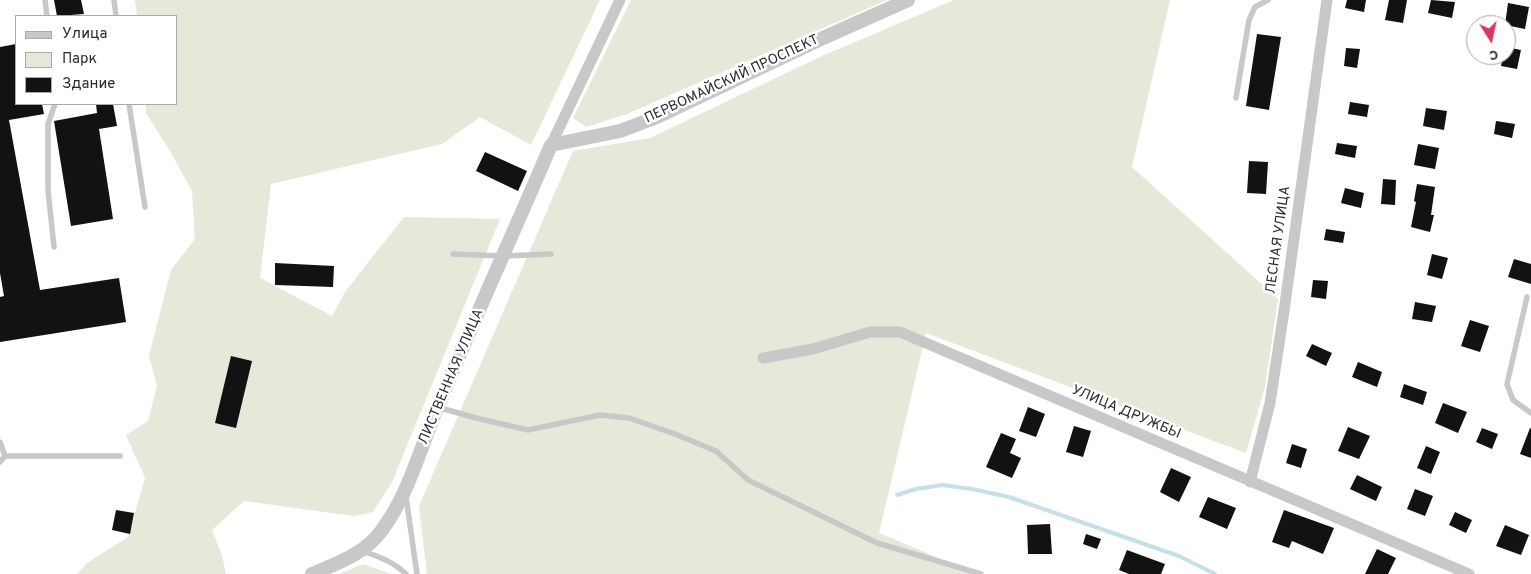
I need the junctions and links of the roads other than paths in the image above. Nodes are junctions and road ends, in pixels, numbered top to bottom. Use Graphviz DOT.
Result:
graph roads {
  1 [pos="45,0"];
  2 [pos="114,0"];
  3 [pos="620,0"];
  4 [pos="908,0"];
  5 [pos="1268,0"];
  6 [pos="1327,0"];
  7 [pos="47,15"];
  8 [pos="116,15"];
  9 [pos="1236,98"];
  10 [pos="55,105"];
  11 [pos="129,105"];
  12 [pos="551,145"];
  13 [pos="144,207"];
  14 [pos="54,247"];
  15 [pos="453,254"];
  16 [pos="552,254"];
  17 [pos="504,256"];
  18 [pos="1527,297"];
  19 [pos="763,358"];
  20 [pos="437,407"];
  21 [pos="1531,413"];
  22 [pos="0,442"];
  23 [pos="5,456"];
  24 [pos="120,456"];
  25 [pos="0,462"];
  26 [pos="1250,482"];
  27 [pos="405,490"];
  28 [pos="361,551"];
  29 [pos="312,574"];
  30 [pos="406,574"];
  31 [pos="417,574"];
  32 [pos="981,574"];
  33 [pos="1469,574"];
  1 -- 7 [label="lane"];
  2 -- 8 [label="lane"];
  3 -- 12 [label="street"];
  4 -- 12 [label="street, ПЕРВОМАЙСКИЙ ПРОСПЕКТ"];
  5 -- 9 [label="lane"];
  6 -- 26 [label="street, ЛЕСНАЯ УЛИЦА"];
  10 -- 14 [label="lane"];
  11 -- 13 [label="lane"];
  12 -- 17 [label="street, ЛИСТВЕННАЯ УЛИЦА"];
  15 -- 17 [label="lane"];
  16 -- 17 [label="lane"];
  17 -- 20 [label="street, ЛИСТВЕННАЯ УЛИЦА"];
  18 -- 21 [label="lane"];
  19 -- 26 [label="street, УЛИЦА ДРУЖБЫ"];
  20 -- 27 [label="street, ЛИСТВЕННАЯ УЛИЦА"];
  20 -- 32 [label="lane"];
  22 -- 23 [label="lane"];
  23 -- 24 [label="lane"];
  23 -- 25 [label="lane"];
  26 -- 33 [label="street, УЛИЦА ДРУЖБЫ"];
  27 -- 28 [label="street, ЛИСТВЕННАЯ УЛИЦА"];
  27 -- 31 [label="lane"];
  28 -- 29 [label="street, ЛИСТВЕННАЯ УЛИЦА"];
  28 -- 30 [label="lane"];
}
